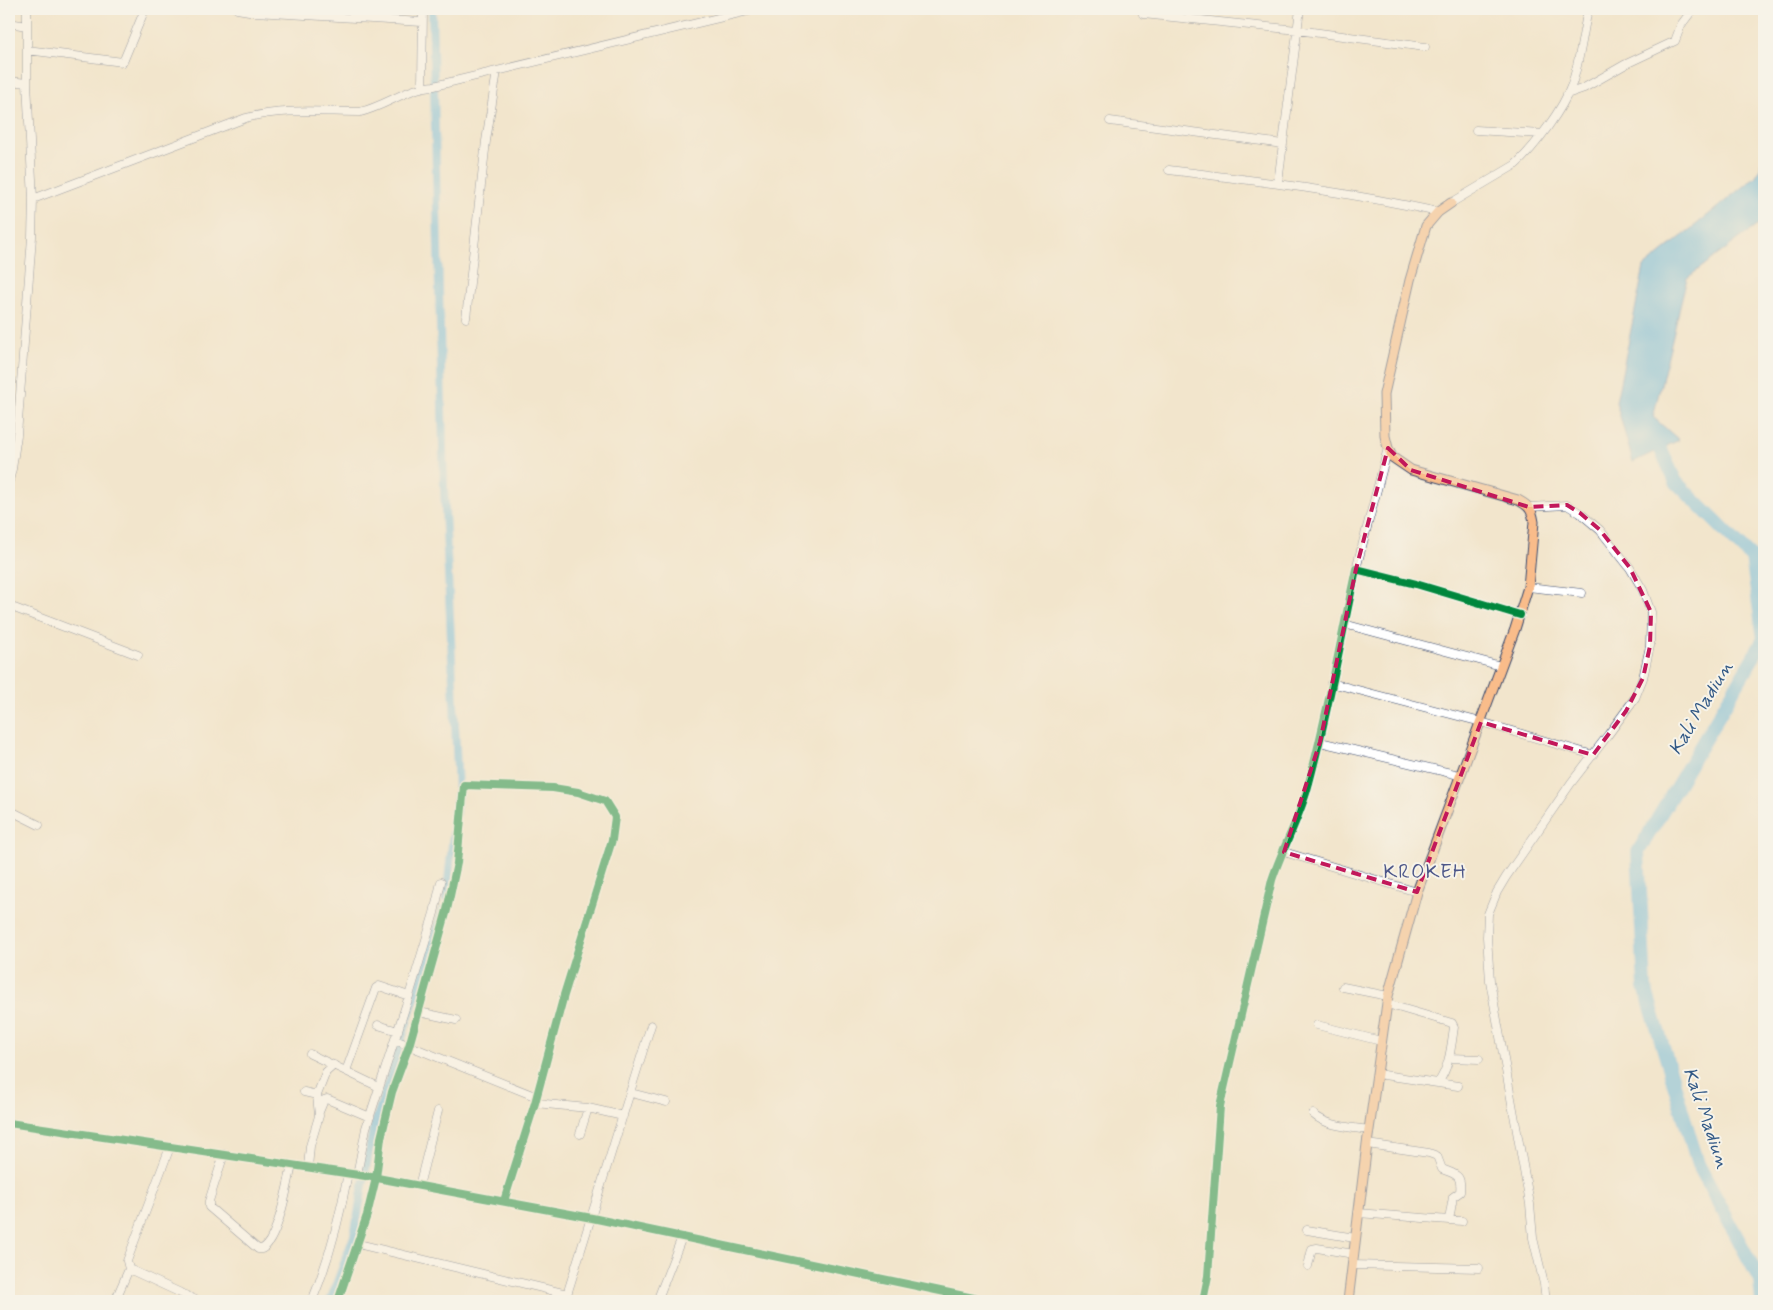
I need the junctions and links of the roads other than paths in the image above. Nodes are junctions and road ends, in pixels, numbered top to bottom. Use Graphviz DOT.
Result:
graph roads {
  1 [pos="27,9"];
  2 [pos="145,9"];
  3 [pos="236,9"];
  4 [pos="422,9"];
  5 [pos="756,9"];
  6 [pos="1300,9"];
  7 [pos="1588,9"];
  8 [pos="1693,9"];
  9 [pos="1143,14"];
  10 [pos="422,22"];
  11 [pos="9,23"];
  12 [pos="27,26"];
  13 [pos="1297,30"];
  14 [pos="1425,48"];
  15 [pos="28,50"];
  16 [pos="497,71"];
  17 [pos="9,81"];
  18 [pos="28,83"];
  19 [pos="424,86"];
  20 [pos="1567,94"];
  21 [pos="1110,121"];
  22 [pos="1476,130"];
  23 [pos="1542,134"];
  24 [pos="1282,144"];
  25 [pos="1169,170"];
  26 [pos="1278,183"];
  27 [pos="32,199"];
  28 [pos="1451,203"];
  29 [pos="1438,212"];
  30 [pos="466,318"];
  31 [pos="1388,448"];
  32 [pos="9,481"];
  33 [pos="1529,507"];
  34 [pos="1356,569"];
  35 [pos="1528,587"];
  36 [pos="1582,593"];
  37 [pos="9,606"];
  38 [pos="1520,615"];
  39 [pos="1344,624"];
  40 [pos="138,655"];
  41 [pos="1501,666"];
  42 [pos="1331,683"];
  43 [pos="1481,722"];
  44 [pos="1320,742"];
  45 [pos="1593,755"];
  46 [pos="1459,775"];
  47 [pos="9,810"];
  48 [pos="39,824"];
  49 [pos="1284,852"];
  50 [pos="441,882"];
  51 [pos="1417,892"];
  52 [pos="1343,987"];
  53 [pos="408,996"];
  54 [pos="1387,1000"];
  55 [pos="419,1012"];
  56 [pos="456,1020"];
  57 [pos="378,1024"];
  58 [pos="651,1025"];
  59 [pos="1317,1025"];
  60 [pos="398,1031"];
  61 [pos="395,1040"];
  62 [pos="1381,1041"];
  63 [pos="409,1046"];
  64 [pos="310,1054"];
  65 [pos="1450,1058"];
  66 [pos="1479,1059"];
  67 [pos="334,1065"];
  68 [pos="346,1071"];
  69 [pos="1377,1074"];
  70 [pos="1438,1083"];
  71 [pos="1458,1086"];
  72 [pos="380,1087"];
  73 [pos="304,1092"];
  74 [pos="631,1094"];
  75 [pos="317,1095"];
  76 [pos="536,1100"];
  77 [pos="666,1102"];
  78 [pos="588,1108"];
  79 [pos="438,1111"];
  80 [pos="319,1113"];
  81 [pos="1313,1114"];
  82 [pos="623,1116"];
  83 [pos="370,1118"];
  84 [pos="9,1123"];
  85 [pos="1369,1130"];
  86 [pos="580,1134"];
  87 [pos="1367,1144"];
  88 [pos="170,1147"];
  89 [pos="224,1154"];
  90 [pos="292,1165"];
  91 [pos="308,1167"];
  92 [pos="348,1173"];
  93 [pos="358,1175"];
  94 [pos="374,1178"];
  95 [pos="419,1186"];
  96 [pos="504,1201"];
  97 [pos="1358,1213"];
  98 [pos="592,1218"];
  99 [pos="1449,1220"];
  100 [pos="1462,1221"];
  101 [pos="1307,1230"];
  102 [pos="682,1238"];
  103 [pos="1355,1238"];
  104 [pos="358,1244"];
  105 [pos="1354,1254"];
  106 [pos="1352,1265"];
  107 [pos="1308,1266"];
  108 [pos="1479,1268"];
  109 [pos="129,1269"];
  110 [pos="948,1292"];
  111 [pos="566,1298"];
  112 [pos="115,1301"];
  113 [pos="198,1301"];
  114 [pos="312,1301"];
  115 [pos="338,1301"];
  116 [pos="657,1301"];
  117 [pos="945,1301"];
  118 [pos="988,1301"];
  119 [pos="1203,1301"];
  120 [pos="1348,1301"];
  121 [pos="1546,1301"];
  1 -- 12 [label="street"];
  2 -- 15 [label="street"];
  3 -- 10 [label="street"];
  4 -- 10 [label="street"];
  5 -- 16 [label="street"];
  6 -- 13 [label="street"];
  7 -- 20 [label="street"];
  8 -- 20 [label="street"];
  9 -- 13 [label="street"];
  10 -- 19 [label="street"];
  11 -- 12 [label="street"];
  12 -- 15 [label="street"];
  13 -- 14 [label="street"];
  13 -- 24 [label="street"];
  15 -- 18 [label="street"];
  16 -- 19 [label="street"];
  16 -- 30 [label="street"];
  17 -- 18 [label="street"];
  18 -- 27 [label="street"];
  19 -- 27 [label="street"];
  20 -- 23 [label="street"];
  21 -- 24 [label="street"];
  22 -- 23 [label="street"];
  23 -- 28 [label="street"];
  24 -- 26 [label="street"];
  25 -- 26 [label="street"];
  26 -- 29 [label="street"];
  27 -- 32 [label="street"];
  28 -- 29 [label="main road"];
  29 -- 31 [label="main road"];
  31 -- 33 [label="main road"];
  31 -- 34 [label="street"];
  33 -- 35 [label="main road"];
  33 -- 45 [label="street"];
  34 -- 38 [label="street"];
  34 -- 39 [label="street"];
  35 -- 36 [label="street"];
  35 -- 38 [label="main road"];
  37 -- 40 [label="street"];
  38 -- 41 [label="main road"];
  39 -- 41 [label="street"];
  39 -- 42 [label="street"];
  41 -- 43 [label="main road"];
  42 -- 43 [label="street"];
  42 -- 44 [label="street"];
  43 -- 45 [label="street"];
  43 -- 46 [label="main road"];
  44 -- 46 [label="street"];
  44 -- 49 [label="street"];
  45 -- 121 [label="street"];
  46 -- 51 [label="main road"];
  47 -- 48 [label="street"];
  49 -- 51 [label="street"];
  49 -- 119 [label="street"];
  50 -- 53 [label="street"];
  51 -- 54 [label="main road"];
  52 -- 54 [label="street"];
  53 -- 60 [label="street"];
  53 -- 68 [label="street"];
  54 -- 62 [label="main road"];
  54 -- 65 [label="street"];
  55 -- 56 [label="street"];
  55 -- 63 [label="street"];
  55 -- 76 [label="street"];
  57 -- 60 [label="street"];
  58 -- 74 [label="street"];
  59 -- 62 [label="street"];
  60 -- 61 [label="street"];
  61 -- 63 [label="street"];
  61 -- 72 [label="street"];
  62 -- 69 [label="main road"];
  63 -- 76 [label="street"];
  63 -- 94 [label="street"];
  64 -- 67 [label="street"];
  65 -- 66 [label="street"];
  65 -- 70 [label="street"];
  67 -- 68 [label="street"];
  67 -- 75 [label="street"];
  68 -- 72 [label="street"];
  69 -- 70 [label="street"];
  69 -- 85 [label="main road"];
  70 -- 71 [label="street"];
  72 -- 83 [label="street"];
  73 -- 75 [label="street"];
  74 -- 77 [label="street"];
  74 -- 82 [label="street"];
  75 -- 80 [label="street"];
  76 -- 78 [label="street"];
  76 -- 96 [label="street"];
  78 -- 82 [label="street"];
  78 -- 86 [label="street"];
  79 -- 95 [label="street"];
  80 -- 83 [label="street"];
  80 -- 91 [label="street"];
  81 -- 85 [label="street"];
  82 -- 98 [label="street"];
  83 -- 93 [label="street"];
  84 -- 88 [label="street"];
  85 -- 87 [label="main road"];
  87 -- 97 [label="main road"];
  87 -- 99 [label="street"];
  88 -- 89 [label="street"];
  88 -- 109 [label="street"];
  89 -- 90 [label="street"];
  89 -- 90 [label="street"];
  90 -- 91 [label="street"];
  91 -- 92 [label="street"];
  92 -- 93 [label="street"];
  92 -- 114 [label="street"];
  93 -- 94 [label="street"];
  94 -- 95 [label="street"];
  94 -- 104 [label="street"];
  95 -- 96 [label="street"];
  96 -- 98 [label="street"];
  97 -- 99 [label="street"];
  97 -- 103 [label="main road"];
  98 -- 102 [label="street"];
  98 -- 111 [label="street"];
  99 -- 100 [label="street"];
  101 -- 103 [label="street"];
  102 -- 110 [label="street"];
  102 -- 116 [label="street"];
  103 -- 105 [label="main road"];
  104 -- 111 [label="street"];
  104 -- 115 [label="street"];
  105 -- 106 [label="main road"];
  105 -- 107 [label="street"];
  106 -- 108 [label="street"];
  106 -- 120 [label="main road"];
  109 -- 112 [label="street"];
  109 -- 113 [label="street"];
  110 -- 117 [label="street"];
  110 -- 118 [label="street"];
}
